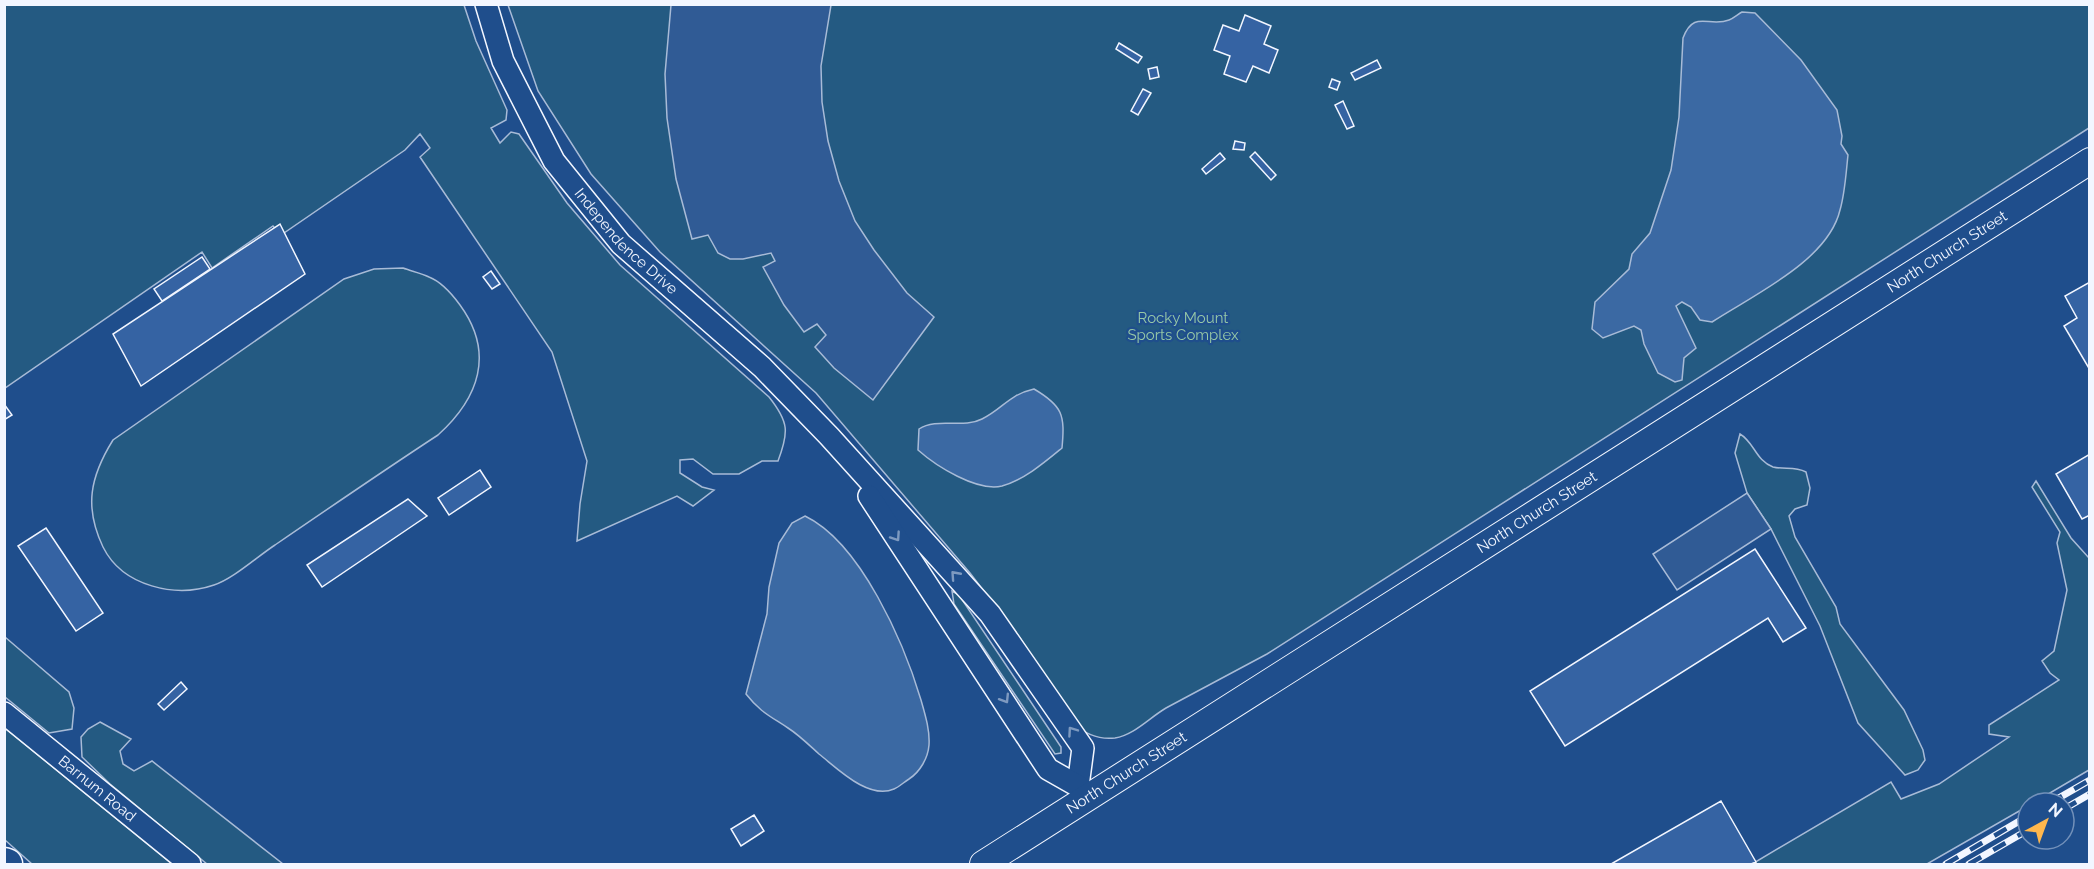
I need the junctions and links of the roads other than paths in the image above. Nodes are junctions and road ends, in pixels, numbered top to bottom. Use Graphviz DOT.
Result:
graph roads {
  1 [pos="486,4"];
  2 [pos="2090,161"];
  3 [pos="829,436"];
  4 [pos="4,713"];
  5 [pos="1082,792"];
  6 [pos="190,864"];
  7 [pos="983,864"];
  1 -- 3 [label="street, Independence Drive"];
  2 -- 5 [label="main road, North Church Street"];
  3 -- 5 [label="street, one-way"];
  5 -- 3 [label="street, one-way"];
  4 -- 6 [label="street, Barnum Road"];
  5 -- 7 [label="main road, North Church Street"];
}
